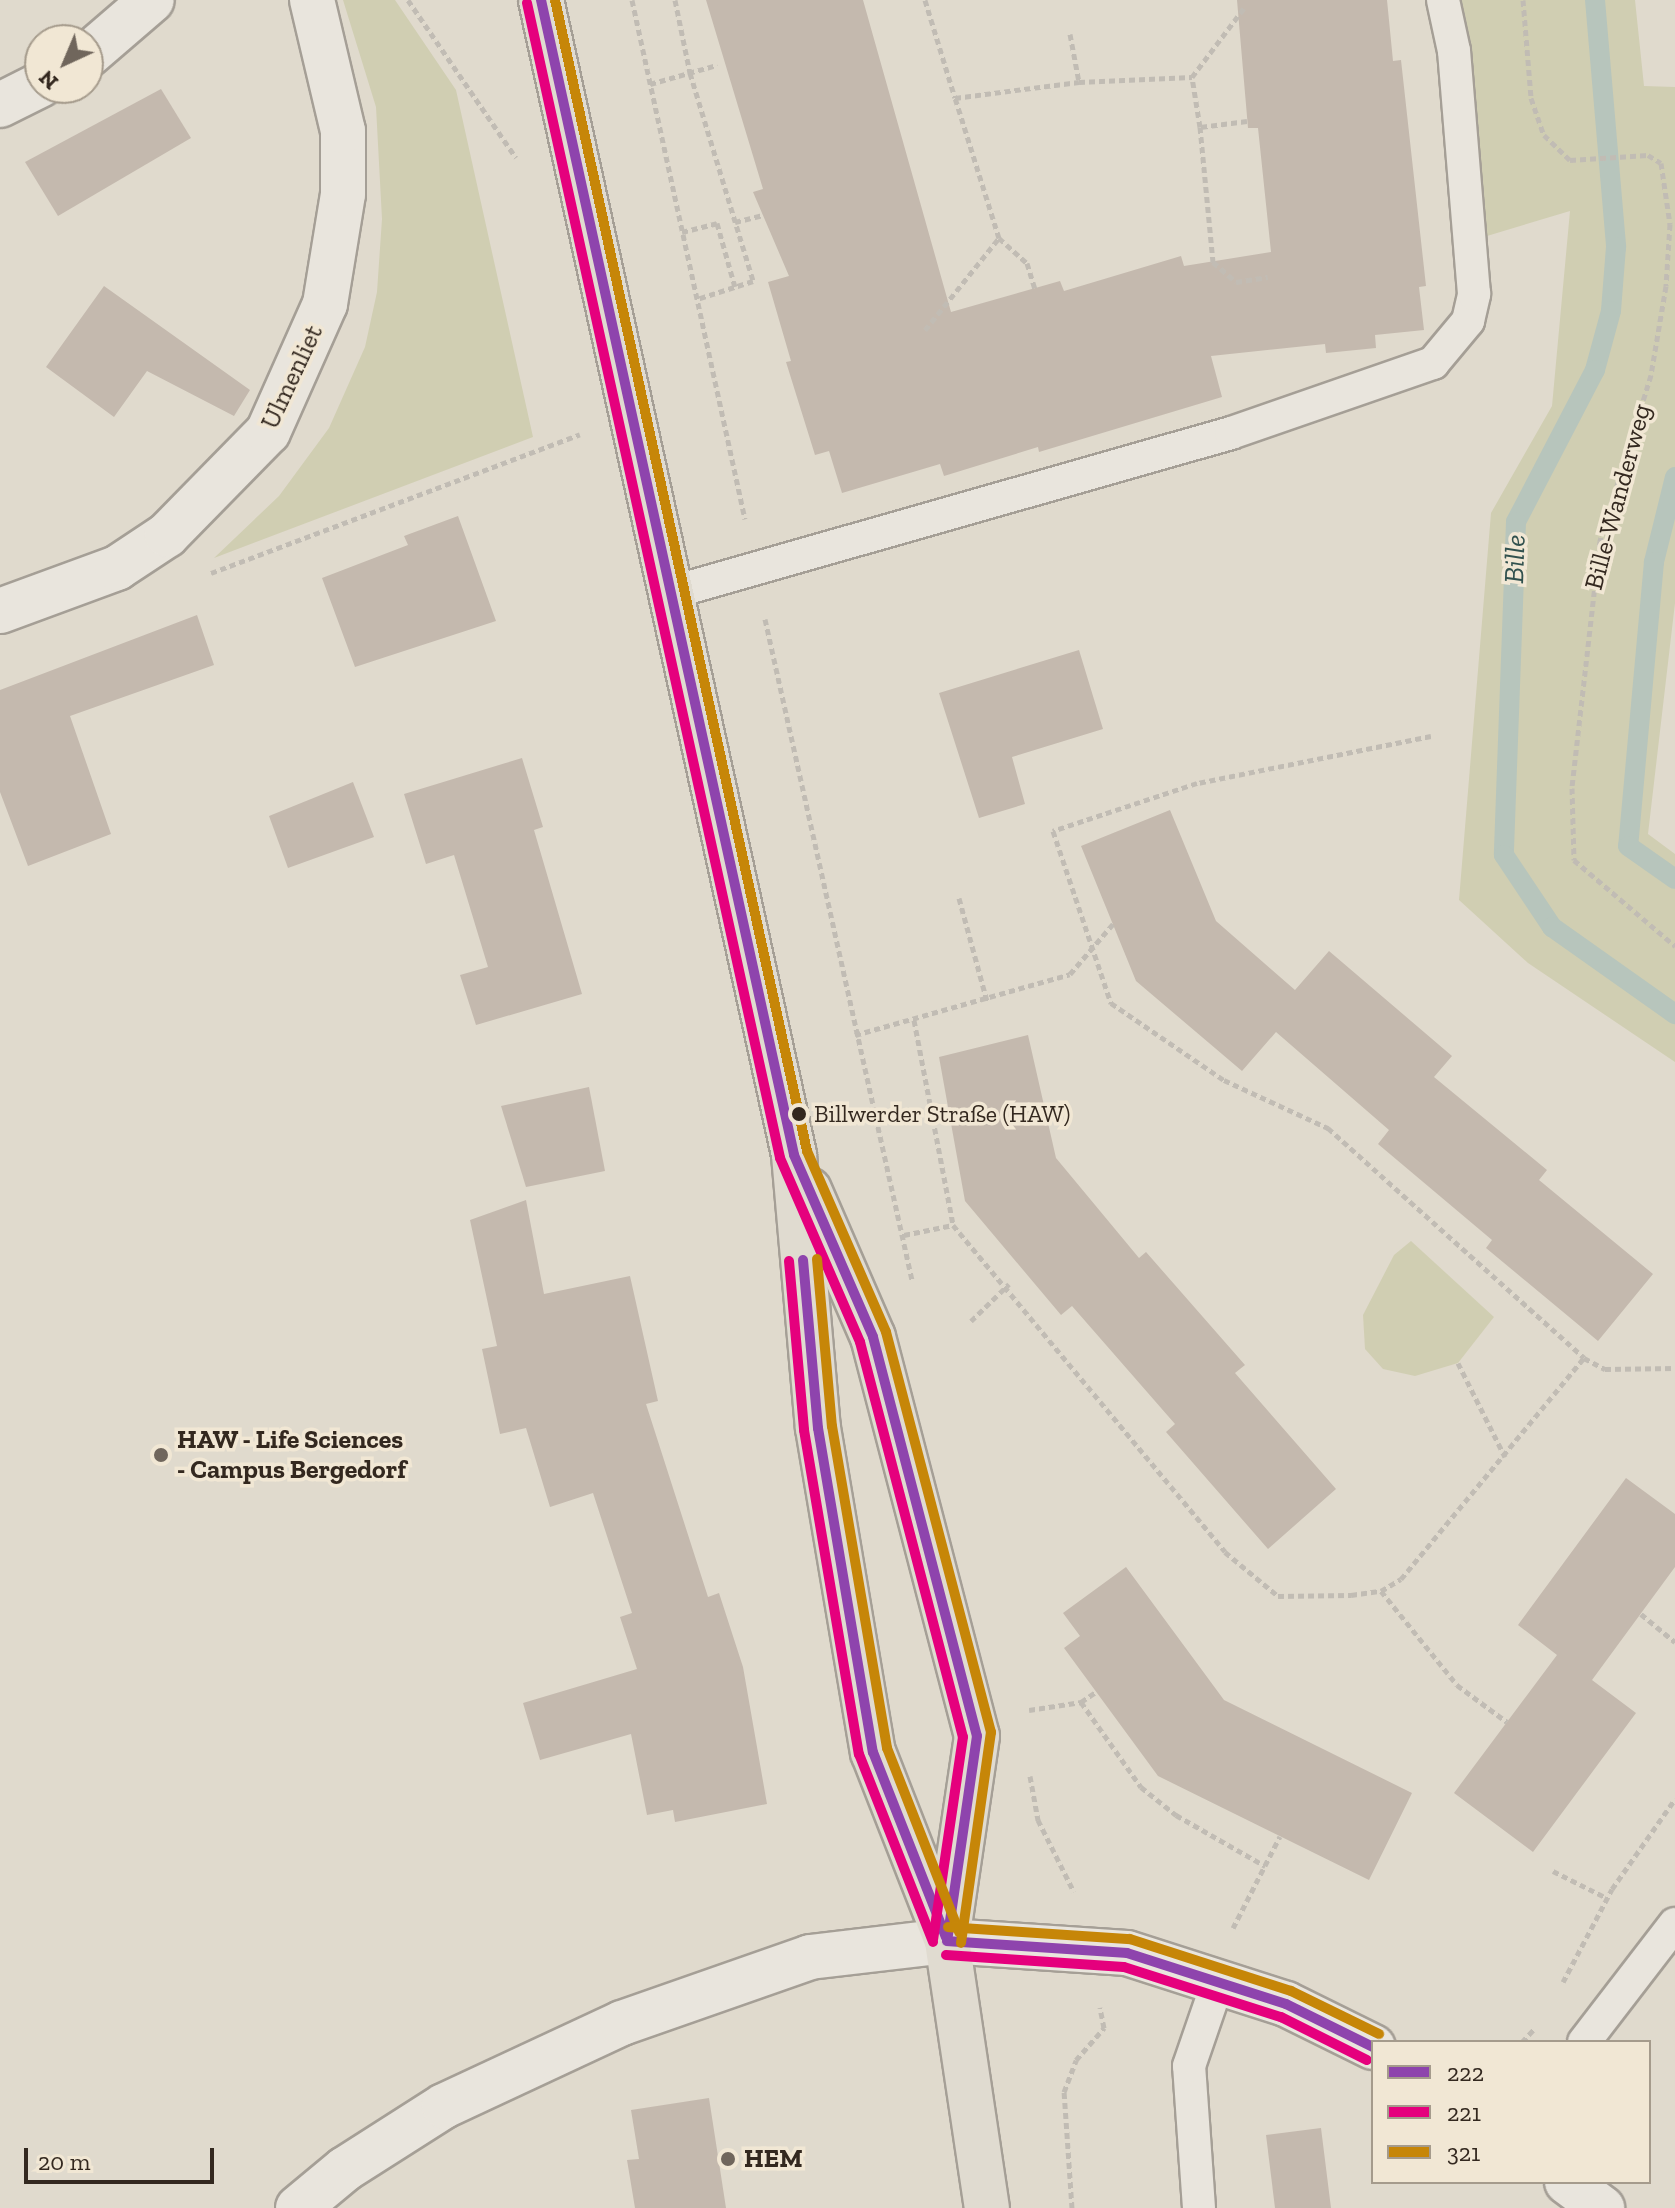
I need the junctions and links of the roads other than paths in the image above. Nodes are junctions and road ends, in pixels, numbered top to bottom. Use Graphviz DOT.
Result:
graph roads {
  1 [pos="152,0"];
  2 [pos="312,0"];
  3 [pos="541,0"];
  4 [pos="1443,0"];
  5 [pos="104,41"];
  6 [pos="24,93"];
  7 [pos="0,105"];
  8 [pos="673,592"];
  9 [pos="0,611"];
  10 [pos="794,1155"];
  11 [pos="1675,1924"];
  12 [pos="947,1941"];
  13 [pos="1212,1980"];
  14 [pos="1586,2040"];
  15 [pos="1371,2046"];
  16 [pos="1570,2184"];
  17 [pos="298,2208"];
  18 [pos="987,2208"];
  19 [pos="1199,2208"];
  20 [pos="1602,2208"];
  1 -- 5 [label="street"];
  2 -- 9 [label="street, Ulmenliet"];
  3 -- 8 [label="main road"];
  4 -- 8 [label="lane"];
  6 -- 7 [label="street"];
  8 -- 10 [label="main road"];
  10 -- 12 [label="main road"];
  10 -- 12 [label="main road"];
  11 -- 14 [label="lane"];
  12 -- 13 [label="street"];
  12 -- 17 [label="street"];
  12 -- 18 [label="main road"];
  13 -- 15 [label="street"];
  13 -- 19 [label="lane"];
  16 -- 20 [label="street"];
}
